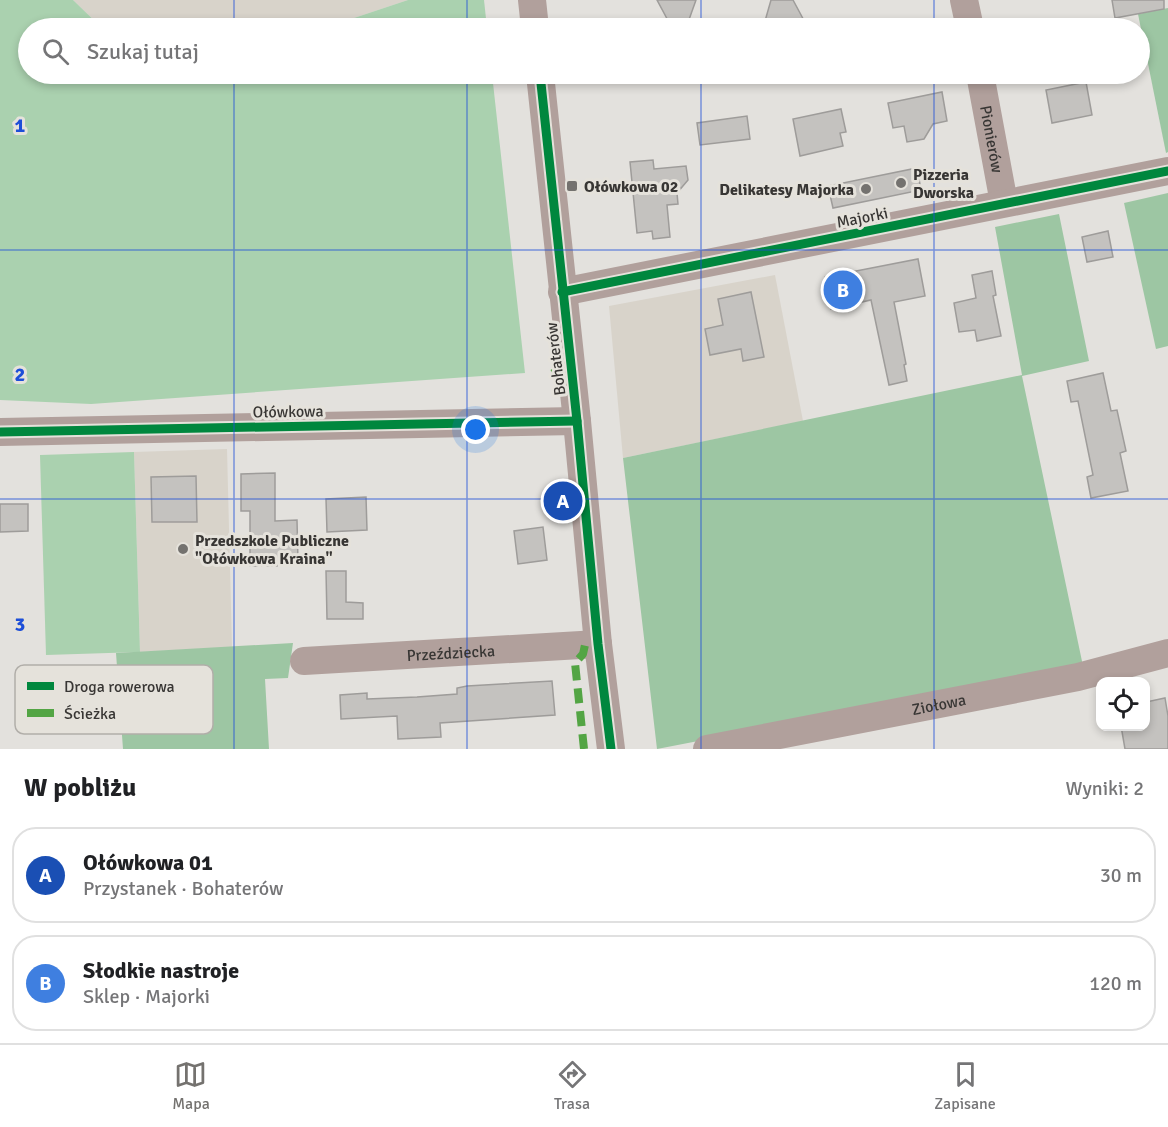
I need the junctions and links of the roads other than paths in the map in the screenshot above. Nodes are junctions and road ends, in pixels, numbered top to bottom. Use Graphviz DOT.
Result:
graph roads {
  1 [pos="532,0"];
  2 [pos="964,0"];
  3 [pos="535,18"];
  4 [pos="968,18"];
  5 [pos="541,84"];
  6 [pos="982,84"];
  7 [pos="1168,171"];
  8 [pos="1004,203"];
  9 [pos="562,292"];
  10 [pos="577,421"];
  11 [pos="0,432"];
  12 [pos="598,644"];
  13 [pos="1168,653"];
  14 [pos="304,661"];
  15 [pos="611,749"];
  16 [pos="707,749"];
  1 -- 3 [label="street"];
  2 -- 4 [label="street"];
  5 -- 9 [label="street, Bohaterów"];
  6 -- 8 [label="street, Pionierów"];
  7 -- 8 [label="street, Majorki"];
  8 -- 9 [label="street, Majorki"];
  9 -- 10 [label="street, Bohaterów"];
  10 -- 11 [label="street, Ołówkowa"];
  10 -- 12 [label="street, Bohaterów"];
  12 -- 14 [label="street, Przeździecka"];
  12 -- 15 [label="street, Bohaterów"];
  13 -- 16 [label="street, Ziołowa"];
}
